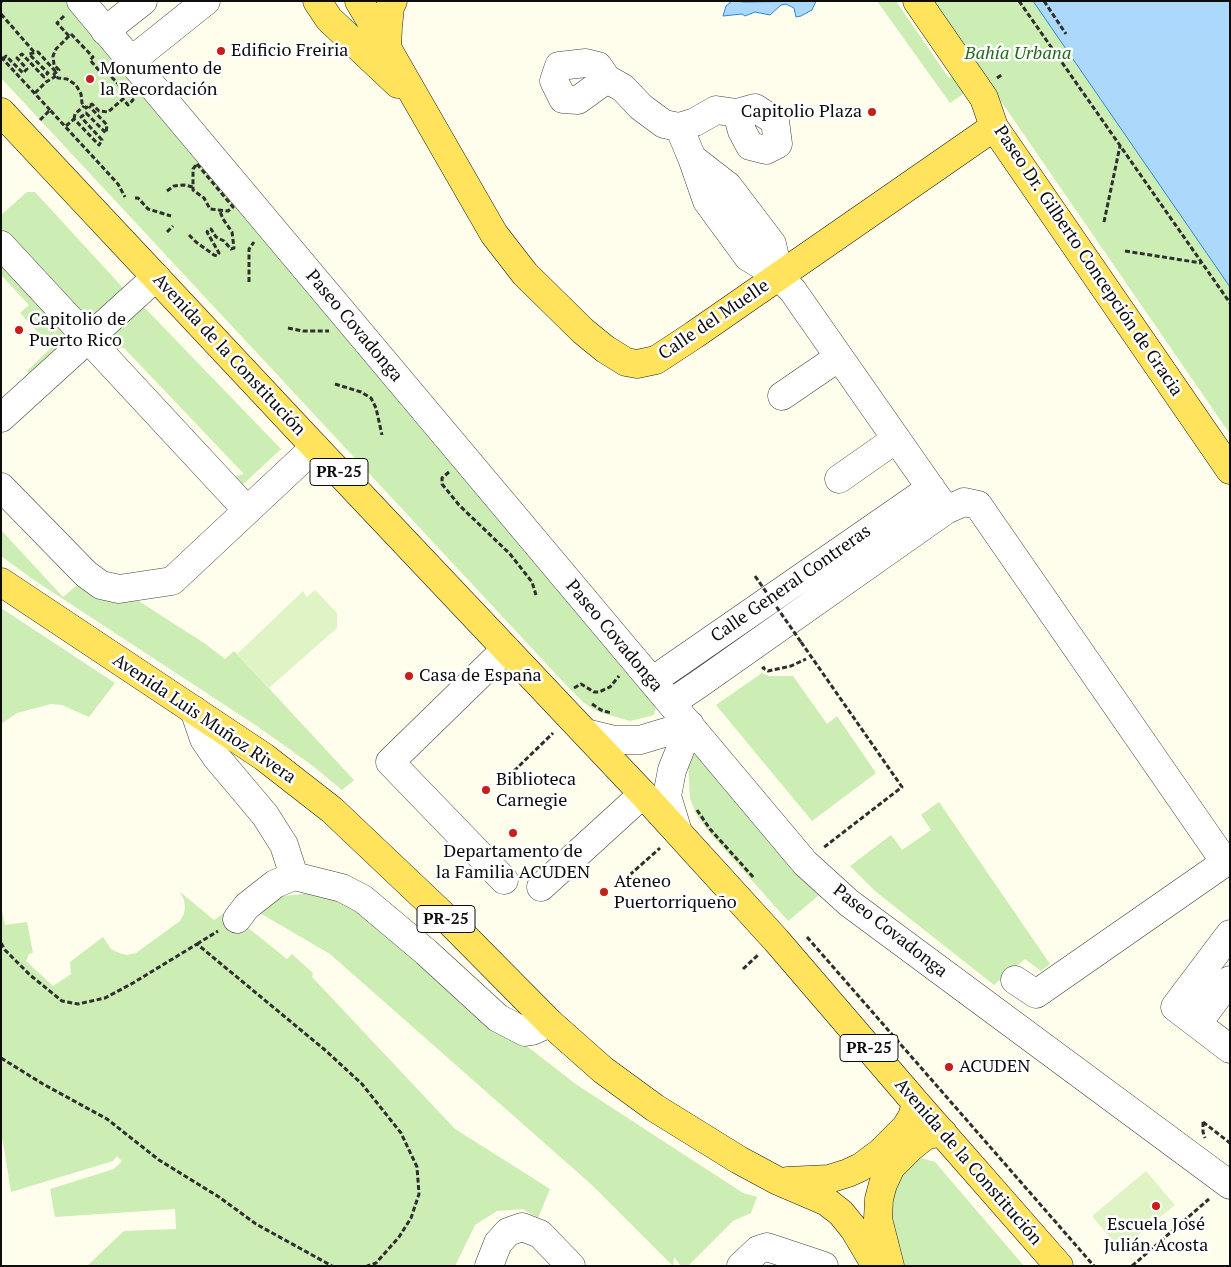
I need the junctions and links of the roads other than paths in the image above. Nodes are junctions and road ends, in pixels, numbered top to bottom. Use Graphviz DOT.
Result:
graph roads {
  1 [pos="143,1"];
  2 [pos="206,1"];
  3 [pos="317,1"];
  4 [pos="359,1"];
  5 [pos="393,1"];
  6 [pos="917,1"];
  7 [pos="74,7"];
  8 [pos="105,31"];
  9 [pos="387,48"];
  10 [pos="131,61"];
  11 [pos="607,79"];
  12 [pos="422,108"];
  13 [pos="1,112"];
  14 [pos="737,113"];
  15 [pos="679,126"];
  16 [pos="994,127"];
  17 [pos="1,246"];
  18 [pos="779,276"];
  19 [pos="156,277"];
  20 [pos="88,338"];
  21 [pos="839,356"];
  22 [pos="782,396"];
  23 [pos="1,418"];
  24 [pos="896,439"];
  25 [pos="315,447"];
  26 [pos="1230,470"];
  27 [pos="839,478"];
  28 [pos="1,487"];
  29 [pos="938,499"];
  30 [pos="247,510"];
  31 [pos="1,582"];
  32 [pos="506,648"];
  33 [pos="652,681"];
  34 [pos="671,703"];
  35 [pos="194,710"];
  36 [pos="690,725"];
  37 [pos="586,734"];
  38 [pos="643,794"];
  39 [pos="669,839"];
  40 [pos="1227,861"];
  41 [pos="294,876"];
  42 [pos="504,880"];
  43 [pos="541,887"];
  44 [pos="237,919"];
  45 [pos="1230,934"];
  46 [pos="1015,980"];
  47 [pos="1230,980"];
  48 [pos="550,1023"];
  49 [pos="1196,1024"];
  50 [pos="1226,1039"];
  51 [pos="916,1103"];
  52 [pos="943,1133"];
  53 [pos="778,1181"];
  54 [pos="1220,1191"];
  55 [pos="874,1264"];
  56 [pos="488,1266"];
  57 [pos="571,1266"];
  58 [pos="741,1266"];
  59 [pos="824,1266"];
  60 [pos="1060,1266"];
  1 -- 8 [label="street"];
  2 -- 10 [label="street"];
  3 -- 12 [label="main road, Calle del Muelle"];
  4 -- 9 [label="main road, Calle del Muelle"];
  5 -- 9 [label="main road"];
  6 -- 16 [label="main road, Paseo Dr. Gilberto Concepción de Gracia"];
  7 -- 8 [label="street, Paseo Covadonga"];
  8 -- 10 [label="street, Paseo Covadonga"];
  9 -- 12 [label="main road, Calle del Muelle"];
  10 -- 33 [label="street, Paseo Covadonga"];
  11 -- 15 [label="street"];
  12 -- 18 [label="main road, Calle del Muelle"];
  13 -- 19 [label="main road, Avenida de la Constitución / PR-25"];
  14 -- 15 [label="street"];
  15 -- 18 [label="street"];
  16 -- 18 [label="main road, Calle del Muelle"];
  16 -- 26 [label="main road, Paseo Dr. Gilberto Concepción de Gracia"];
  17 -- 20 [label="street"];
  18 -- 21 [label="street"];
  19 -- 20 [label="street"];
  19 -- 25 [label="main road, Avenida de la Constitución / PR-25"];
  20 -- 23 [label="street"];
  20 -- 30 [label="street"];
  21 -- 22 [label="street"];
  21 -- 24 [label="street"];
  24 -- 27 [label="street"];
  24 -- 29 [label="street"];
  25 -- 30 [label="street"];
  25 -- 32 [label="main road, Avenida de la Constitución / PR-25"];
  28 -- 30 [label="street"];
  29 -- 33 [label="street, Calle General Contreras"];
  29 -- 34 [label="street, Calle General Contreras"];
  29 -- 40 [label="street"];
  31 -- 35 [label="main road, Avenida Luis Muñoz Rivera / PR-25"];
  32 -- 37 [label="main road, Avenida de la Constitución / PR-25"];
  32 -- 42 [label="street"];
  33 -- 34 [label="street, Paseo Covadonga"];
  34 -- 36 [label="street, Paseo Covadonga"];
  35 -- 41 [label="street"];
  35 -- 48 [label="main road, Avenida Luis Muñoz Rivera / PR-25"];
  36 -- 37 [label="street"];
  36 -- 39 [label="street"];
  36 -- 54 [label="street, Paseo Covadonga"];
  37 -- 38 [label="main road, Avenida de la Constitución / PR-25"];
  38 -- 39 [label="main road, Avenida de la Constitución / PR-25"];
  38 -- 43 [label="street"];
  39 -- 51 [label="main road, Avenida de la Constitución / PR-25"];
  40 -- 46 [label="street"];
  41 -- 44 [label="street"];
  41 -- 48 [label="street"];
  45 -- 49 [label="street"];
  47 -- 49 [label="street"];
  48 -- 53 [label="main road, Avenida Luis Muñoz Rivera / PR-25"];
  49 -- 50 [label="street"];
  51 -- 52 [label="main road, Avenida de la Constitución / PR-25"];
  51 -- 53 [label="main road"];
  52 -- 55 [label="main road"];
  52 -- 60 [label="main road, Avenida de la Constitución / PR-25"];
  53 -- 55 [label="main road, Avenida Luis Muñoz Rivera / PR-25"];
  56 -- 57 [label="street"];
  58 -- 59 [label="street"];
}
